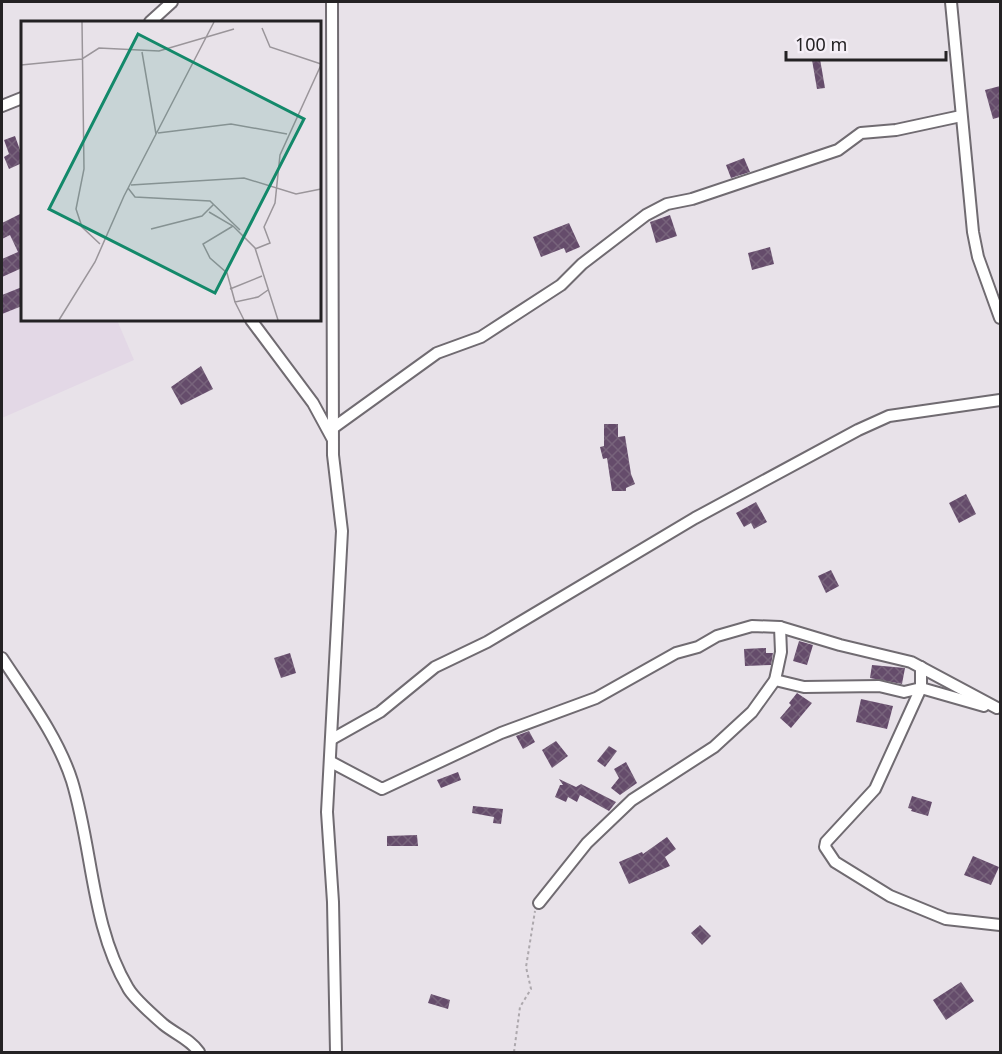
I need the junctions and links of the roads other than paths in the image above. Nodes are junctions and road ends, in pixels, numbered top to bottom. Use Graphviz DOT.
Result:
graph roads {
  1 [pos="172,2"];
  2 [pos="332,2"];
  3 [pos="951,2"];
  4 [pos="151,21"];
  5 [pos="21,98"];
  6 [pos="2,106"];
  7 [pos="961,116"];
  8 [pos="1000,318"];
  9 [pos="252,321"];
  10 [pos="1000,400"];
  11 [pos="333,428"];
  12 [pos="333,440"];
  13 [pos="780,627"];
  14 [pos="2,658"];
  15 [pos="921,667"];
  16 [pos="775,680"];
  17 [pos="921,688"];
  18 [pos="999,709"];
  19 [pos="332,739"];
  20 [pos="331,762"];
  21 [pos="539,903"];
  22 [pos="1000,925"];
  23 [pos="199,1053"];
  24 [pos="336,1053"];
  1 -- 4 [label="street"];
  2 -- 11 [label="street"];
  3 -- 7 [label="street"];
  5 -- 6 [label="street"];
  7 -- 8 [label="street"];
  7 -- 11 [label="street"];
  9 -- 12 [label="street"];
  10 -- 19 [label="street"];
  11 -- 12 [label="street"];
  12 -- 19 [label="street"];
  13 -- 15 [label="street"];
  13 -- 16 [label="street"];
  13 -- 20 [label="street"];
  14 -- 23 [label="street"];
  15 -- 17 [label="street"];
  15 -- 18 [label="street"];
  16 -- 17 [label="street"];
  16 -- 21 [label="street"];
  17 -- 18 [label="street"];
  17 -- 22 [label="street"];
  19 -- 20 [label="street"];
  20 -- 24 [label="street"];
}
